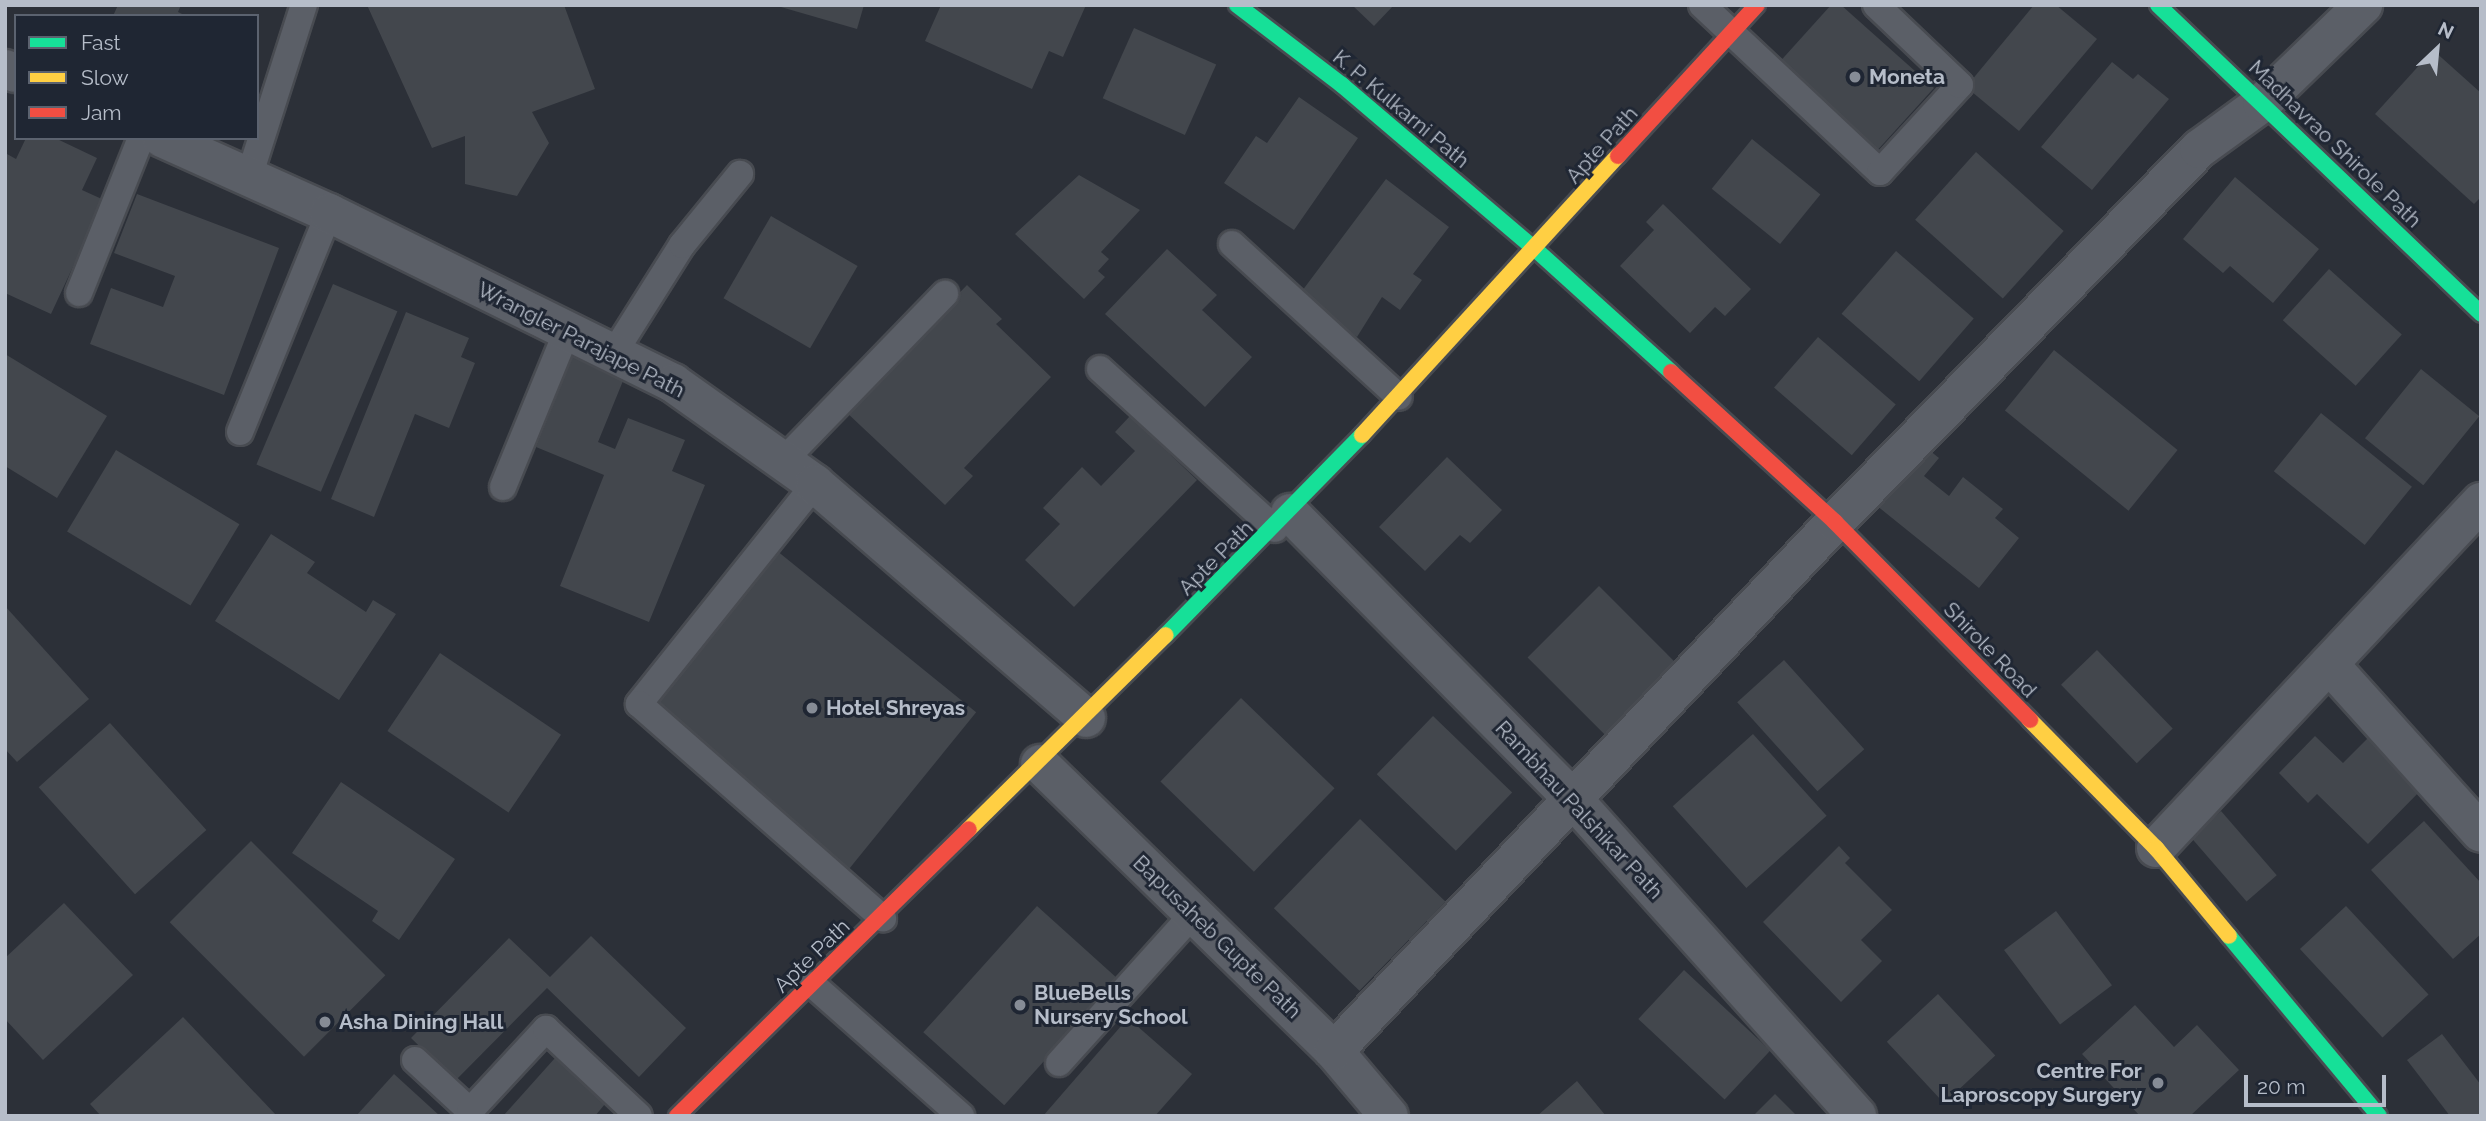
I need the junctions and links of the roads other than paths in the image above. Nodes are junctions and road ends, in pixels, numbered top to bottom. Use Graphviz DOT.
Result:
graph roads {
  1 [pos="304,5"];
  2 [pos="1237,5"];
  3 [pos="1703,5"];
  4 [pos="1758,5"];
  5 [pos="1876,5"];
  6 [pos="2158,5"];
  7 [pos="2363,5"];
  8 [pos="1732,33"];
  9 [pos="2262,103"];
  10 [pos="140,140"];
  11 [pos="166,140"];
  12 [pos="740,174"];
  13 [pos="249,177"];
  14 [pos="329,212"];
  15 [pos="1232,244"];
  16 [pos="1535,249"];
  17 [pos="79,293"];
  18 [pos="945,293"];
  19 [pos="2481,314"];
  20 [pos="567,331"];
  21 [pos="614,354"];
  22 [pos="1100,369"];
  23 [pos="1399,397"];
  24 [pos="240,432"];
  25 [pos="783,461"];
  26 [pos="816,484"];
  27 [pos="503,487"];
  28 [pos="2481,502"];
  29 [pos="1282,521"];
  30 [pos="1835,522"];
  31 [pos="2329,664"];
  32 [pos="1086,718"];
  33 [pos="1040,764"];
  34 [pos="1572,798"];
  35 [pos="2481,833"];
  36 [pos="2156,848"];
  37 [pos="1193,914"];
  38 [pos="883,918"];
  39 [pos="813,985"];
  40 [pos="1334,1051"];
  41 [pos="415,1060"];
  42 [pos="1059,1063"];
  43 [pos="639,1116"];
  44 [pos="677,1116"];
  45 [pos="961,1116"];
  46 [pos="1389,1116"];
  47 [pos="1857,1116"];
  48 [pos="2379,1116"];
  1 -- 13 [label="lane"];
  2 -- 16 [label="street, K. P. Kulkarni Path"];
  3 -- 8 [label="lane"];
  4 -- 8 [label="street, Apte Path"];
  5 -- 8 [label="lane"];
  6 -- 9 [label="street, Madhavrao Shirole Path"];
  7 -- 9 [label="street"];
  8 -- 16 [label="street, Apte Path"];
  9 -- 19 [label="street, Madhavrao Shirole Path"];
  9 -- 30 [label="street"];
  10 -- 17 [label="lane"];
  11 -- 13 [label="street, Wrangler Parajape Path"];
  12 -- 21 [label="lane"];
  13 -- 14 [label="street, Wrangler Parajape Path"];
  14 -- 20 [label="street, Wrangler Parajape Path"];
  14 -- 24 [label="lane"];
  15 -- 23 [label="lane"];
  16 -- 23 [label="street, Apte Path"];
  16 -- 30 [label="street, Shirole Road"];
  18 -- 25 [label="lane"];
  20 -- 21 [label="street, Wrangler Parajape Path"];
  20 -- 27 [label="lane"];
  21 -- 25 [label="street, Wrangler Parajape Path"];
  22 -- 29 [label="lane"];
  23 -- 29 [label="street, Apte Path"];
  25 -- 26 [label="street, Wrangler Parajape Path"];
  26 -- 32 [label="street, Wrangler Parajape Path"];
  26 -- 38 [label="lane"];
  28 -- 31 [label="street"];
  29 -- 32 [label="street, Apte Path"];
  29 -- 34 [label="street, Rambhau Palshikar Path"];
  30 -- 34 [label="street"];
  30 -- 36 [label="street, Shirole Road"];
  31 -- 35 [label="street"];
  31 -- 36 [label="street"];
  32 -- 33 [label="street, Apte Path"];
  33 -- 37 [label="street, Bapusaheb Gupte Path"];
  33 -- 38 [label="street, Apte Path"];
  34 -- 40 [label="street"];
  34 -- 47 [label="street, Rambhau Palshikar Path"];
  36 -- 48 [label="street, Shirole Road"];
  37 -- 40 [label="street, Bapusaheb Gupte Path"];
  37 -- 42 [label="lane"];
  38 -- 39 [label="street, Apte Path"];
  39 -- 44 [label="street, Apte Path"];
  39 -- 45 [label="lane"];
  40 -- 46 [label="street, Bapusaheb Gupte Path"];
  41 -- 43 [label="lane"];
}
